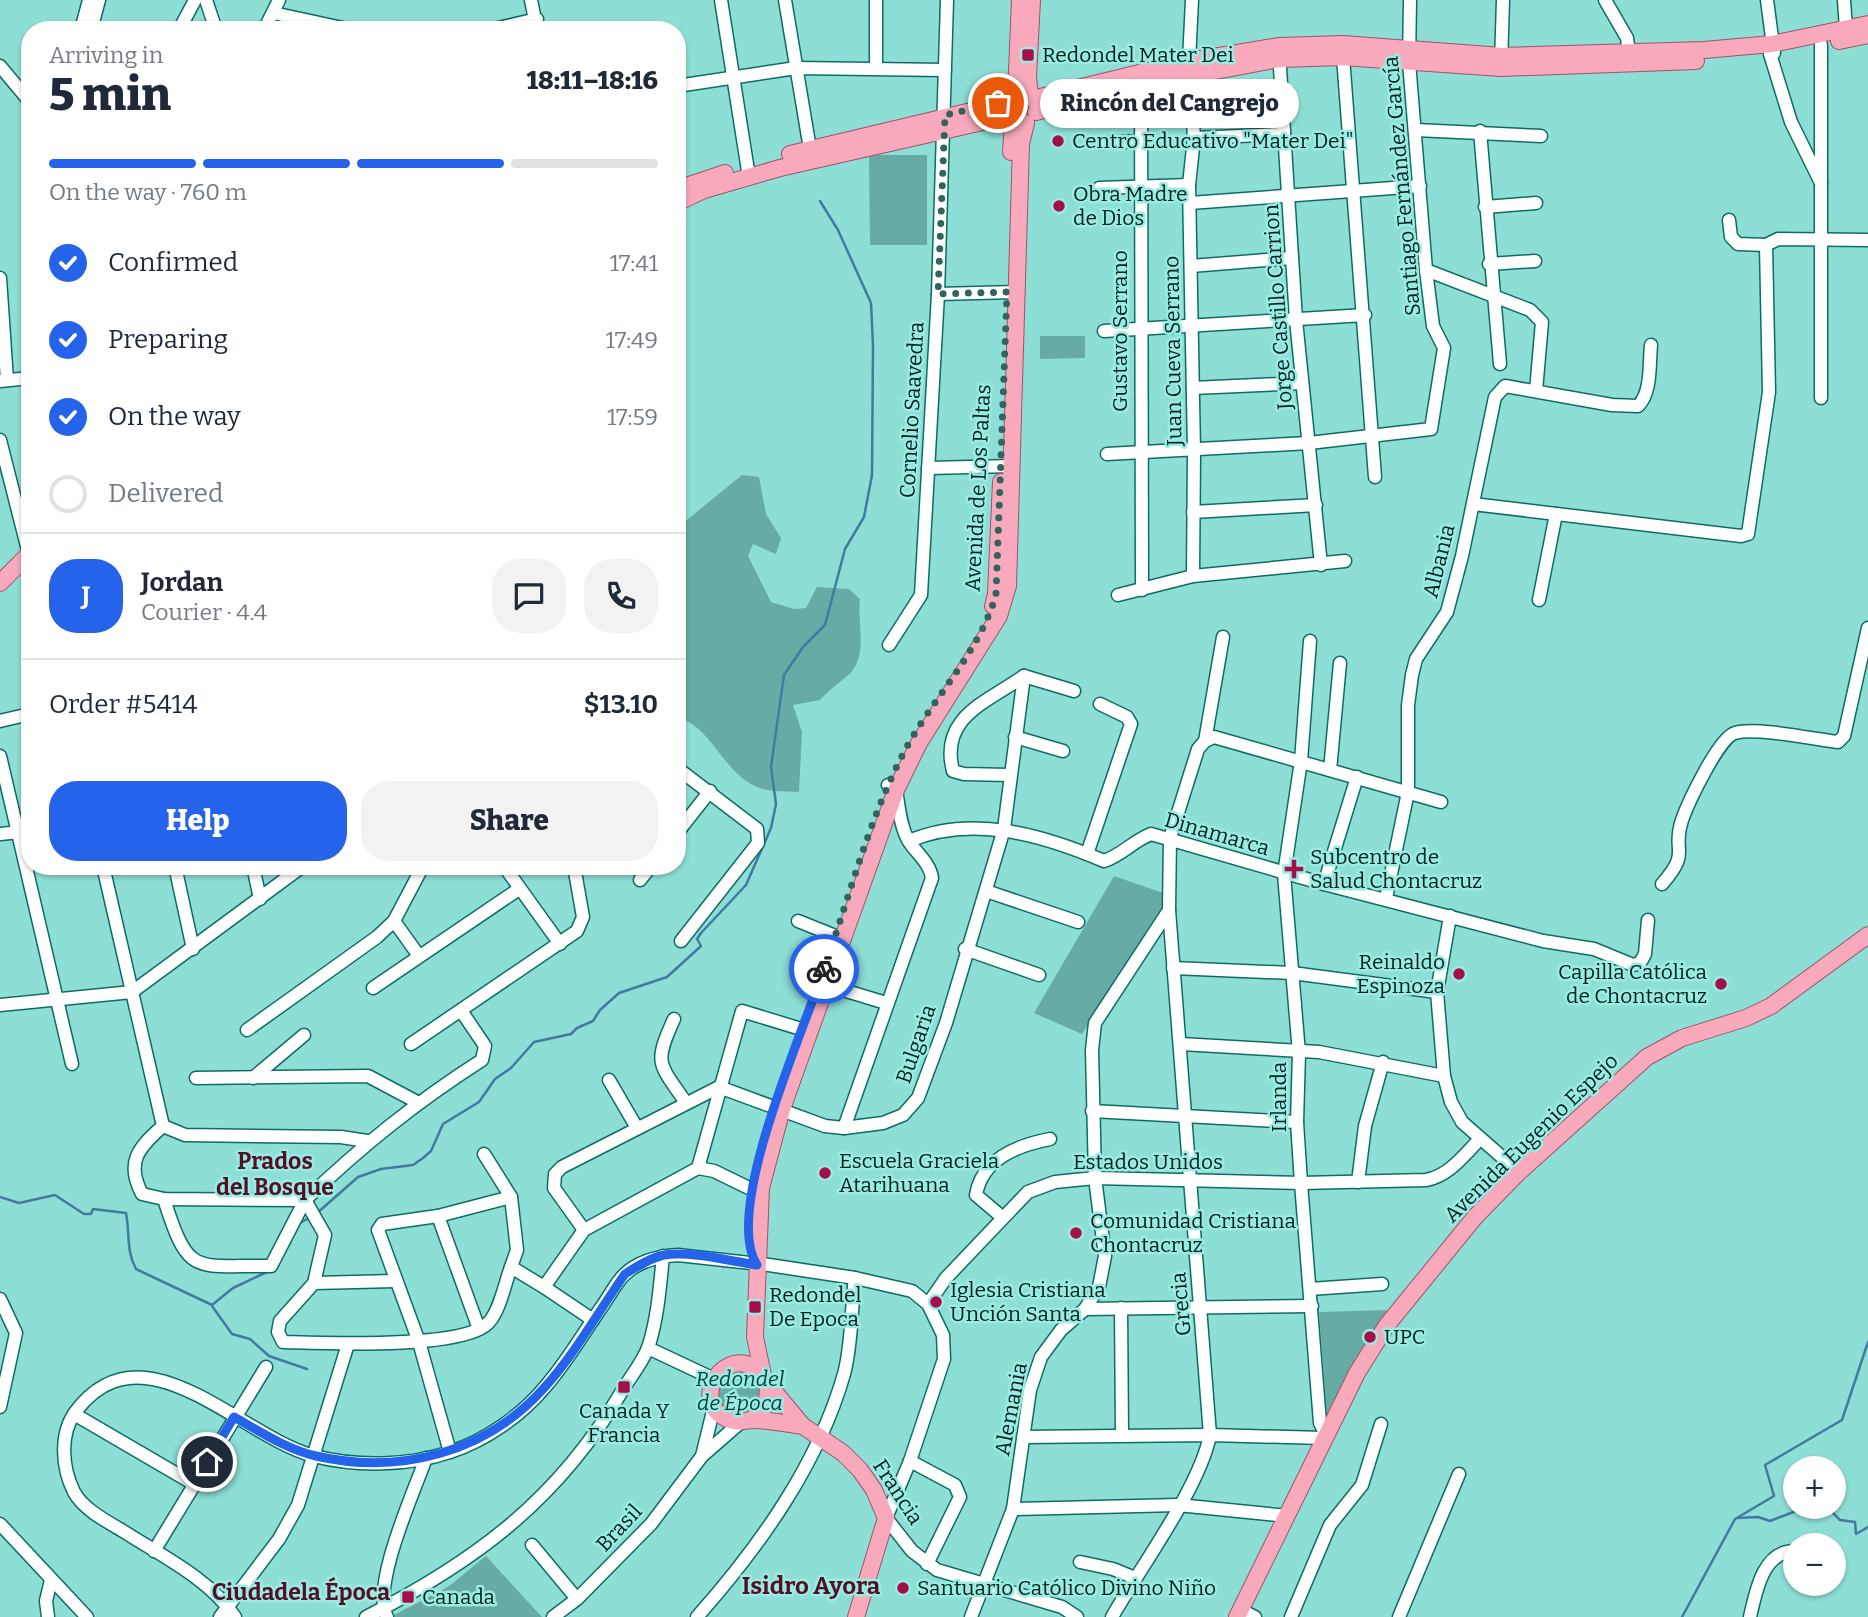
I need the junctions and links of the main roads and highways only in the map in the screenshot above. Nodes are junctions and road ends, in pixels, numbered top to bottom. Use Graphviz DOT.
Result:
graph roads {
  1 [pos="1020,0"];
  2 [pos="1032,0"];
  3 [pos="1868,23"];
  4 [pos="1868,35"];
  5 [pos="1772,50"];
  6 [pos="1279,52"];
  7 [pos="1409,55"];
  8 [pos="1501,62"];
  9 [pos="1021,108"];
  10 [pos="748,172"];
  11 [pos="686,187"];
  12 [pos="686,199"];
  13 [pos="21,565"];
  14 [pos="21,569"];
  15 [pos="0,583"];
  16 [pos="0,597"];
  17 [pos="1868,935"];
  18 [pos="778,1107"];
  19 [pos="757,1265"];
  20 [pos="755,1337"];
  21 [pos="736,1364"];
  22 [pos="766,1379"];
  23 [pos="747,1421"];
  24 [pos="803,1426"];
  25 [pos="1244,1615"];
  26 [pos="856,1617"];
  1 -- 9 [label="main road, Avenida de Los Paltas"];
  2 -- 9 [label="main road, Avenida de Los Paltas"];
  3 -- 5 [label="main road"];
  4 -- 5 [label="main road"];
  5 -- 8 [label="main road"];
  5 -- 8 [label="main road"];
  6 -- 7 [label="main road"];
  6 -- 7 [label="main road"];
  6 -- 9 [label="main road"];
  7 -- 8 [label="main road"];
  9 -- 10 [label="main road"];
  9 -- 18 [label="main road, Avenida de Los Paltas"];
  10 -- 11 [label="main road"];
  10 -- 12 [label="main road"];
  13 -- 15 [label="main road"];
  14 -- 16 [label="main road"];
  17 -- 25 [label="main road, Avenida Eugenio Espejo"];
  18 -- 19 [label="main road, Avenida de Los Paltas"];
  18 -- 19 [label="main road, Avenida de Los Paltas"];
  19 -- 20 [label="main road, Avenida de Los Paltas"];
  20 -- 21 [label="main road"];
  20 -- 22 [label="main road, Avenida de Los Paltas"];
  21 -- 22 [label="main road"];
  21 -- 23 [label="main road"];
  22 -- 23 [label="main road"];
  22 -- 24 [label="main road, Francia"];
  23 -- 24 [label="main road, Francia"];
  24 -- 26 [label="main road, Francia"];
}
